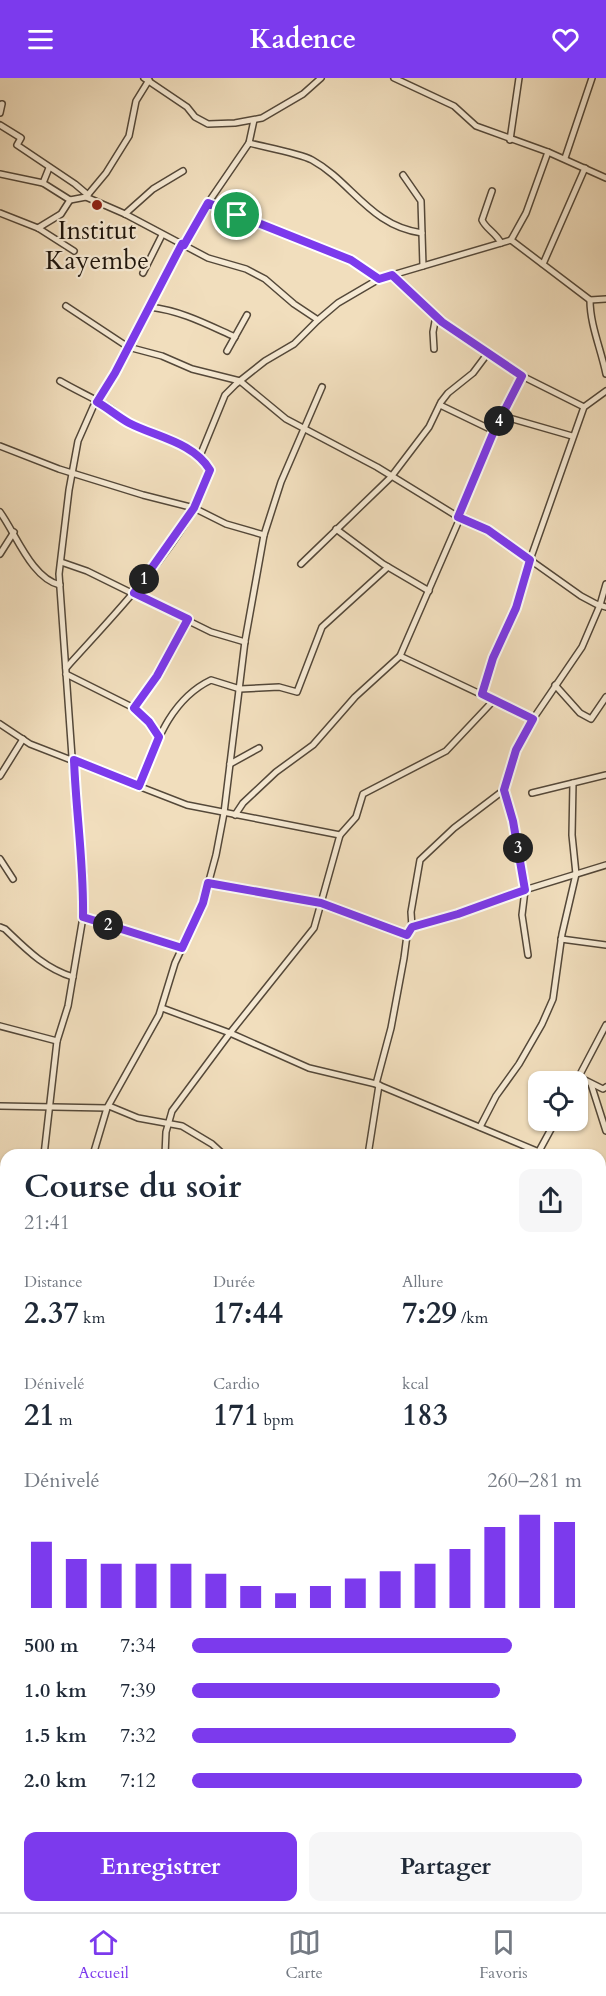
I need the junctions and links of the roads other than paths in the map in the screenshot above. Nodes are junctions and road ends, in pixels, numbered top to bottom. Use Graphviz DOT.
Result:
graph roads {
  1 [pos="321,78"];
  2 [pos="394,78"];
  3 [pos="519,78"];
  4 [pos="592,78"];
  5 [pos="147,79"];
  6 [pos="2,104"];
  7 [pos="0,113"];
  8 [pos="254,120"];
  9 [pos="0,125"];
  10 [pos="510,140"];
  11 [pos="249,143"];
  12 [pos="548,152"];
  13 [pos="565,158"];
  14 [pos="49,168"];
  15 [pos="585,168"];
  16 [pos="183,171"];
  17 [pos="0,174"];
  18 [pos="403,175"];
  19 [pos="606,178"];
  20 [pos="43,183"];
  21 [pos="492,192"];
  22 [pos="87,196"];
  23 [pos="70,200"];
  24 [pos="208,203"];
  25 [pos="0,213"];
  26 [pos="125,214"];
  27 [pos="38,228"];
  28 [pos="422,233"];
  29 [pos="162,235"];
  30 [pos="511,240"];
  31 [pos="501,243"];
  32 [pos="183,244"];
  33 [pos="74,251"];
  34 [pos="543,264"];
  35 [pos="423,266"];
  36 [pos="143,273"];
  37 [pos="392,275"];
  38 [pos="379,279"];
  39 [pos="606,299"];
  40 [pos="590,300"];
  41 [pos="66,306"];
  42 [pos="150,307"];
  43 [pos="247,315"];
  44 [pos="436,316"];
  45 [pos="318,320"];
  46 [pos="235,337"];
  47 [pos="128,347"];
  48 [pos="434,350"];
  49 [pos="228,351"];
  50 [pos="488,353"];
  51 [pos="606,374"];
  52 [pos="522,376"];
  53 [pos="60,381"];
  54 [pos="240,381"];
  55 [pos="322,387"];
  56 [pos="606,391"];
  57 [pos="97,402"];
  58 [pos="440,405"];
  59 [pos="584,406"];
  60 [pos="502,416"];
  61 [pos="304,429"];
  62 [pos="494,431"];
  63 [pos="572,436"];
  64 [pos="0,446"];
  65 [pos="200,456"];
  66 [pos="74,473"];
  67 [pos="391,477"];
  68 [pos="194,508"];
  69 [pos="0,512"];
  70 [pos="459,517"];
  71 [pos="336,529"];
  72 [pos="14,532"];
  73 [pos="264,535"];
  74 [pos="0,554"];
  75 [pos="530,560"];
  76 [pos="61,562"];
  77 [pos="301,564"];
  78 [pos="388,567"];
  79 [pos="606,584"];
  80 [pos="60,585"];
  81 [pos="429,591"];
  82 [pos="134,593"];
  83 [pos="603,606"];
  84 [pos="188,619"];
  85 [pos="245,642"];
  86 [pos="400,656"];
  87 [pos="66,671"];
  88 [pos="555,685"];
  89 [pos="240,689"];
  90 [pos="482,694"];
  91 [pos="606,698"];
  92 [pos="494,700"];
  93 [pos="134,708"];
  94 [pos="533,719"];
  95 [pos="0,724"];
  96 [pos="159,737"];
  97 [pos="23,739"];
  98 [pos="259,748"];
  99 [pos="74,760"];
  100 [pos="230,764"];
  101 [pos="606,775"];
  102 [pos="0,776"];
  103 [pos="573,783"];
  104 [pos="139,786"];
  105 [pos="504,790"];
  106 [pos="532,793"];
  107 [pos="224,813"];
  108 [pos="235,815"];
  109 [pos="340,835"];
  110 [pos="0,859"];
  111 [pos="606,865"];
  112 [pos="576,874"];
  113 [pos="13,879"];
  114 [pos="208,883"];
  115 [pos="525,890"];
  116 [pos="321,903"];
  117 [pos="83,917"];
  118 [pos="0,927"];
  119 [pos="412,927"];
  120 [pos="407,935"];
  121 [pos="561,939"];
  122 [pos="606,945"];
  123 [pos="182,948"];
  124 [pos="528,955"];
  125 [pos="73,977"];
  126 [pos="162,1008"];
  127 [pos="606,1025"];
  128 [pos="0,1026"];
  129 [pos="230,1033"];
  130 [pos="57,1041"];
  131 [pos="582,1071"];
  132 [pos="588,1083"];
  133 [pos="591,1084"];
  134 [pos="377,1085"];
  135 [pos="606,1087"];
  136 [pos="0,1106"];
  137 [pos="108,1107"];
  138 [pos="50,1109"];
  139 [pos="169,1123"];
  140 [pos="480,1127"];
  141 [pos="550,1131"];
  142 [pos="606,1131"];
  143 [pos="45,1149"];
  144 [pos="95,1149"];
  145 [pos="166,1149"];
  146 [pos="217,1149"];
  147 [pos="369,1149"];
  148 [pos="529,1149"];
  149 [pos="540,1149"];
  1 -- 8 [label="street"];
  2 -- 10 [label="street"];
  3 -- 10 [label="street"];
  4 -- 13 [label="street"];
  5 -- 8 [label="street"];
  5 -- 22 [label="street"];
  6 -- 7 [label="street"];
  8 -- 11 [label="street"];
  9 -- 14 [label="street"];
  10 -- 12 [label="street"];
  11 -- 24 [label="street"];
  11 -- 28 [label="street"];
  12 -- 13 [label="street"];
  12 -- 30 [label="street"];
  13 -- 15 [label="street"];
  14 -- 20 [label="street"];
  14 -- 22 [label="street"];
  15 -- 19 [label="street"];
  15 -- 34 [label="street"];
  16 -- 26 [label="street"];
  17 -- 20 [label="street"];
  18 -- 28 [label="street"];
  20 -- 23 [label="street"];
  21 -- 31 [label="street"];
  22 -- 23 [label="street"];
  22 -- 26 [label="street"];
  23 -- 27 [label="street"];
  24 -- 32 [label="street"];
  24 -- 38 [label="street"];
  25 -- 27 [label="street"];
  26 -- 29 [label="street"];
  27 -- 33 [label="street"];
  28 -- 35 [label="street"];
  29 -- 32 [label="street"];
  29 -- 36 [label="street"];
  30 -- 31 [label="street"];
  30 -- 34 [label="street"];
  31 -- 35 [label="street"];
  32 -- 42 [label="street"];
  32 -- 45 [label="street"];
  34 -- 40 [label="street"];
  35 -- 37 [label="street"];
  37 -- 38 [label="street"];
  37 -- 44 [label="street"];
  38 -- 45 [label="street"];
  39 -- 40 [label="street"];
  40 -- 51 [label="street"];
  41 -- 47 [label="street"];
  42 -- 46 [label="street"];
  42 -- 47 [label="street"];
  43 -- 46 [label="street"];
  44 -- 48 [label="street"];
  44 -- 50 [label="street"];
  45 -- 54 [label="street"];
  46 -- 49 [label="street"];
  47 -- 54 [label="street"];
  47 -- 57 [label="street"];
  50 -- 52 [label="street"];
  50 -- 58 [label="street"];
  52 -- 59 [label="street"];
  52 -- 60 [label="street"];
  53 -- 57 [label="street"];
  54 -- 61 [label="street"];
  54 -- 65 [label="street"];
  55 -- 61 [label="street"];
  56 -- 59 [label="street"];
  57 -- 65 [label="street"];
  57 -- 66 [label="street"];
  58 -- 62 [label="street"];
  58 -- 67 [label="street"];
  59 -- 63 [label="street"];
  60 -- 62 [label="street"];
  60 -- 63 [label="street"];
  61 -- 67 [label="street"];
  61 -- 73 [label="street"];
  62 -- 70 [label="street"];
  63 -- 75 [label="street"];
  64 -- 66 [label="street"];
  65 -- 68 [label="street"];
  66 -- 68 [label="street"];
  66 -- 76 [label="street"];
  67 -- 70 [label="street"];
  67 -- 71 [label="street"];
  68 -- 73 [label="street"];
  68 -- 82 [label="street"];
  69 -- 72 [label="street"];
  70 -- 75 [label="street"];
  70 -- 81 [label="street"];
  71 -- 77 [label="street"];
  71 -- 78 [label="street"];
  72 -- 74 [label="street"];
  72 -- 80 [label="street"];
  73 -- 85 [label="street"];
  75 -- 83 [label="street"];
  75 -- 90 [label="street"];
  76 -- 80 [label="street"];
  76 -- 82 [label="street"];
  78 -- 81 [label="street"];
  78 -- 89 [label="street"];
  79 -- 83 [label="street"];
  80 -- 87 [label="street"];
  81 -- 86 [label="street"];
  82 -- 84 [label="street"];
  82 -- 87 [label="street"];
  83 -- 88 [label="street"];
  84 -- 85 [label="street"];
  84 -- 93 [label="street"];
  85 -- 89 [label="street"];
  86 -- 90 [label="street"];
  86 -- 108 [label="street"];
  87 -- 93 [label="street"];
  87 -- 99 [label="street"];
  88 -- 91 [label="street"];
  88 -- 94 [label="street"];
  89 -- 96 [label="street"];
  89 -- 100 [label="street"];
  90 -- 92 [label="street"];
  92 -- 94 [label="street"];
  92 -- 109 [label="street"];
  93 -- 96 [label="street"];
  94 -- 105 [label="street"];
  95 -- 97 [label="street"];
  96 -- 104 [label="street"];
  97 -- 99 [label="street"];
  97 -- 102 [label="street"];
  98 -- 100 [label="street"];
  99 -- 104 [label="street"];
  99 -- 117 [label="street"];
  100 -- 107 [label="street"];
  101 -- 103 [label="street"];
  103 -- 106 [label="street"];
  103 -- 112 [label="street"];
  104 -- 107 [label="street"];
  105 -- 115 [label="street"];
  105 -- 119 [label="street"];
  107 -- 108 [label="street"];
  107 -- 114 [label="street"];
  108 -- 109 [label="street"];
  109 -- 116 [label="street"];
  110 -- 113 [label="street"];
  111 -- 112 [label="street"];
  112 -- 115 [label="street"];
  112 -- 121 [label="street"];
  114 -- 116 [label="street"];
  114 -- 123 [label="street"];
  115 -- 119 [label="street"];
  115 -- 124 [label="street"];
  116 -- 120 [label="street"];
  116 -- 129 [label="street"];
  117 -- 123 [label="street"];
  117 -- 125 [label="street"];
  118 -- 125 [label="street"];
  119 -- 120 [label="street"];
  120 -- 134 [label="street"];
  121 -- 122 [label="street"];
  121 -- 140 [label="street"];
  123 -- 126 [label="street"];
  125 -- 130 [label="street"];
  126 -- 129 [label="street"];
  126 -- 137 [label="street"];
  127 -- 131 [label="street"];
  128 -- 130 [label="street"];
  129 -- 134 [label="street"];
  129 -- 139 [label="street"];
  130 -- 138 [label="street"];
  132 -- 133 [label="street"];
  133 -- 135 [label="street"];
  133 -- 142 [label="street"];
  134 -- 140 [label="street"];
  134 -- 147 [label="street"];
  136 -- 138 [label="street"];
  137 -- 138 [label="street"];
  137 -- 139 [label="street"];
  137 -- 144 [label="street"];
  138 -- 143 [label="street"];
  139 -- 145 [label="street"];
  139 -- 146 [label="street"];
  140 -- 148 [label="street"];
  141 -- 149 [label="street"];
}
